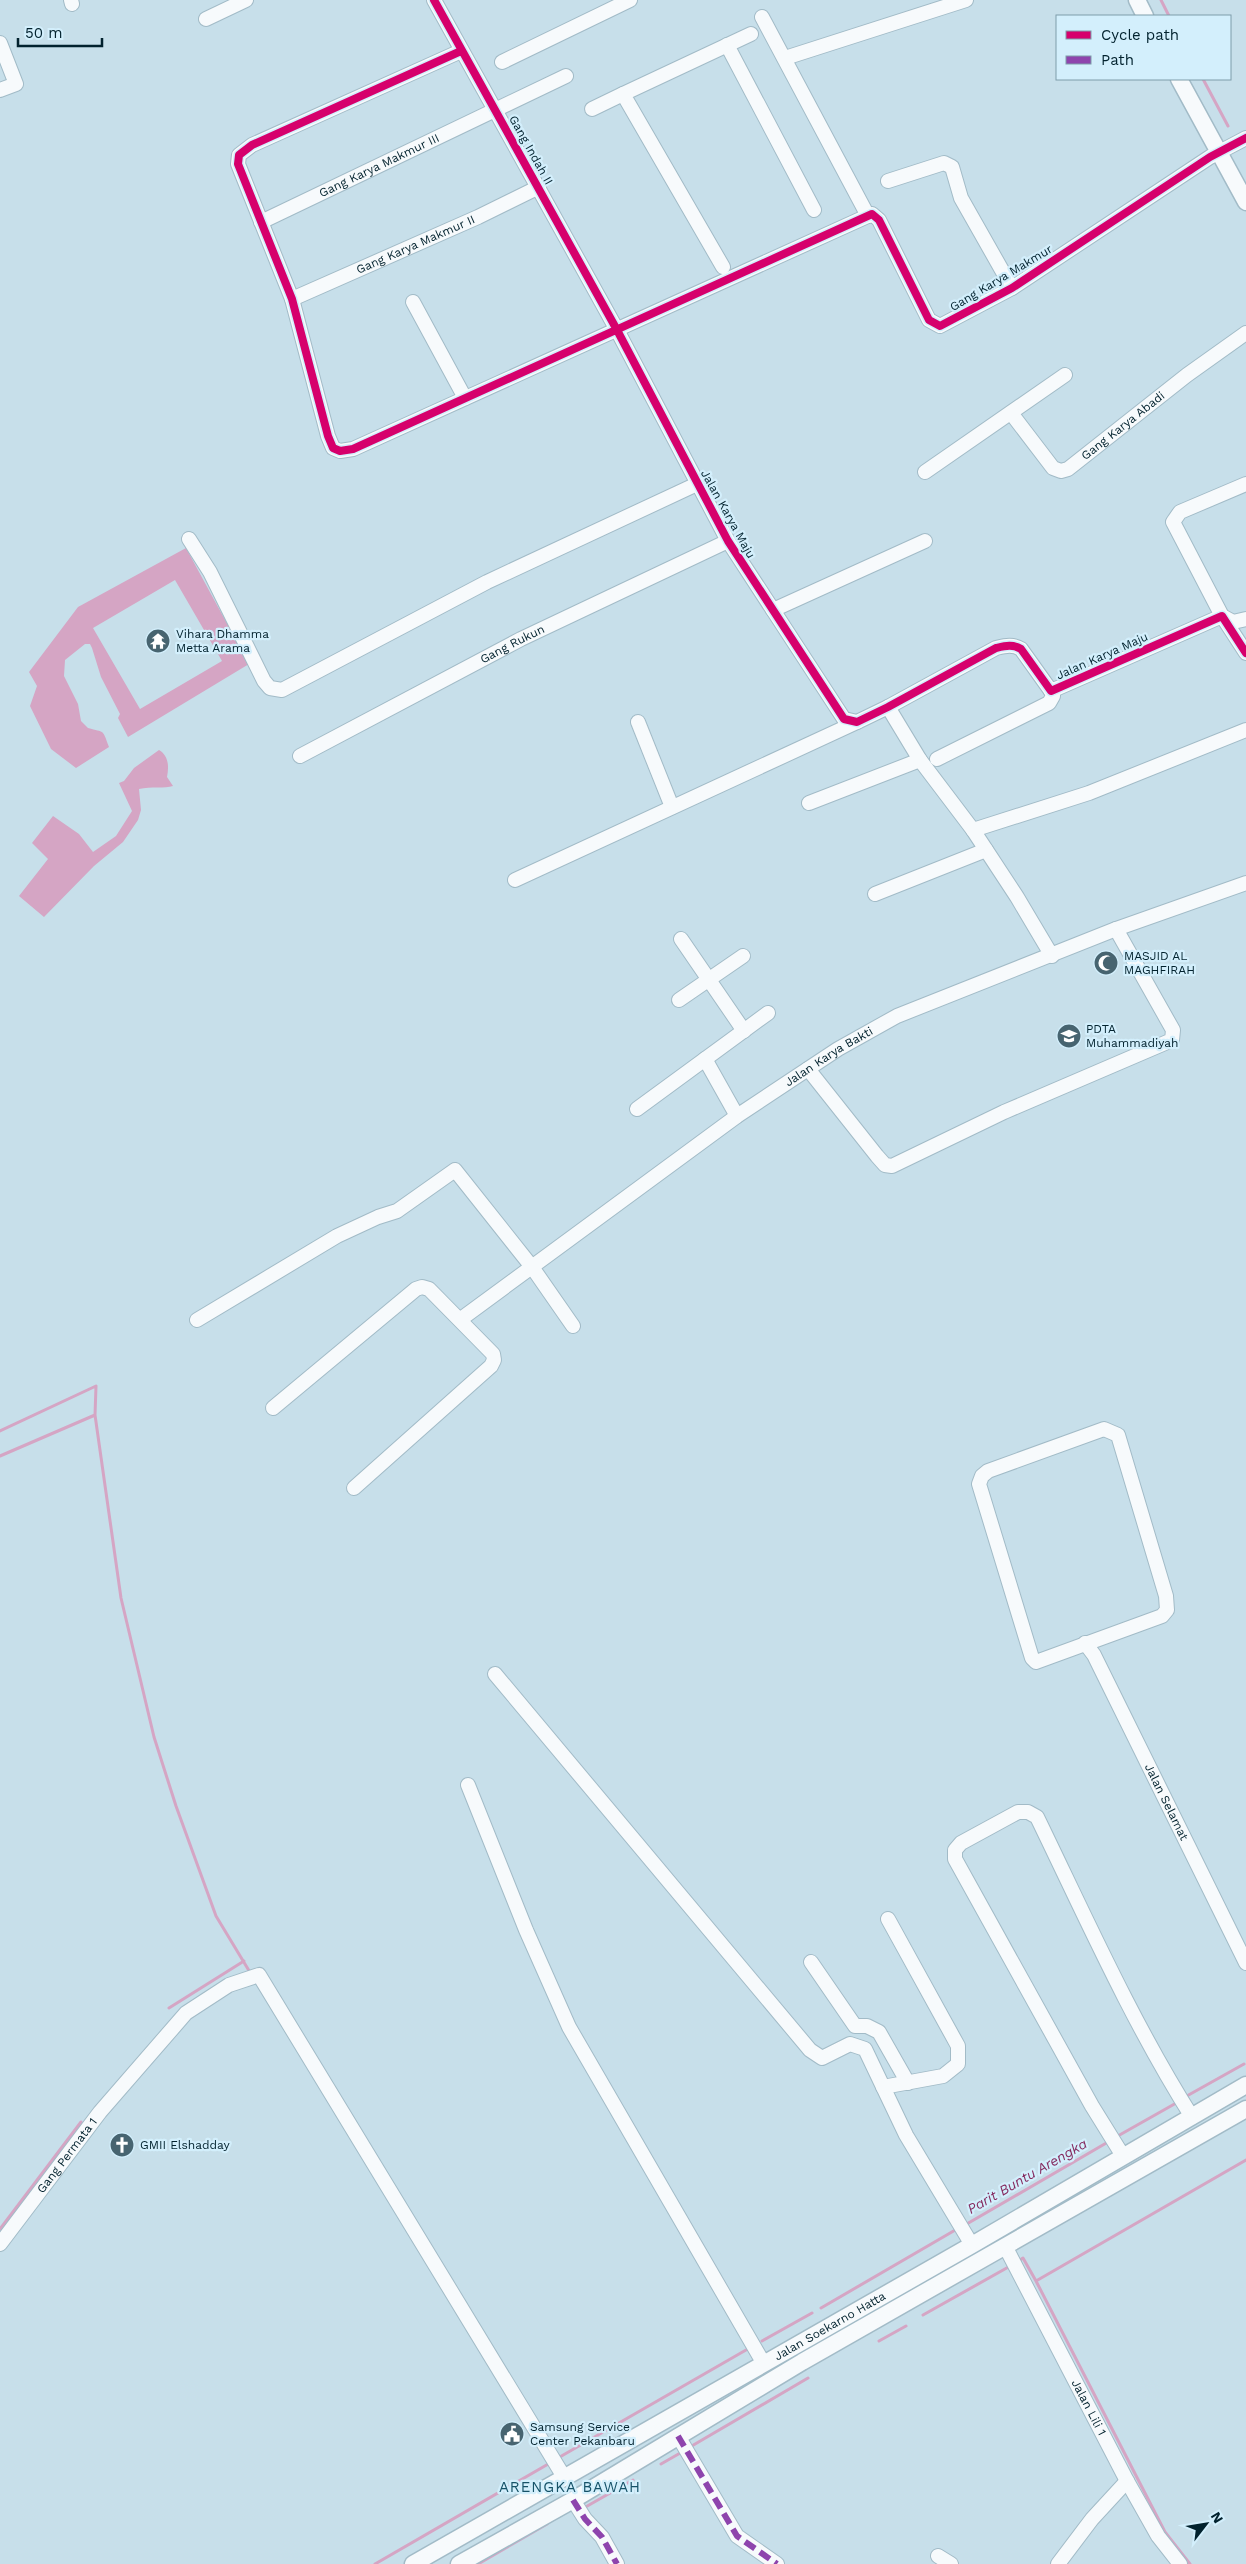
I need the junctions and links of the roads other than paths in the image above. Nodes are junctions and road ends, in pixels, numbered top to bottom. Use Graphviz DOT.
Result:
graph roads {
  1 [pos="246,0"];
  2 [pos="434,0"];
  3 [pos="630,0"];
  4 [pos="966,0"];
  5 [pos="1137,0"];
  6 [pos="1144,15"];
  7 [pos="762,17"];
  8 [pos="206,18"];
  9 [pos="750,34"];
  10 [pos="0,43"];
  11 [pos="726,45"];
  12 [pos="461,50"];
  13 [pos="785,58"];
  14 [pos="502,62"];
  15 [pos="566,76"];
  16 [pos="1180,80"];
  17 [pos="0,90"];
  18 [pos="623,94"];
  19 [pos="496,108"];
  20 [pos="592,109"];
  21 [pos="1246,138"];
  22 [pos="1219,153"];
  23 [pos="888,181"];
  24 [pos="539,187"];
  25 [pos="1246,202"];
  26 [pos="814,210"];
  27 [pos="868,216"];
  28 [pos="261,222"];
  29 [pos="723,267"];
  30 [pos="1012,288"];
  31 [pos="292,299"];
  32 [pos="413,302"];
  33 [pos="606,312"];
  34 [pos="617,330"];
  35 [pos="1246,333"];
  36 [pos="1065,375"];
  37 [pos="464,398"];
  38 [pos="1011,413"];
  39 [pos="924,472"];
  40 [pos="698,484"];
  41 [pos="1246,484"];
  42 [pos="189,539"];
  43 [pos="728,541"];
  44 [pos="926,541"];
  45 [pos="773,610"];
  46 [pos="1222,616"];
  47 [pos="1246,619"];
  48 [pos="1246,653"];
  49 [pos="1052,693"];
  50 [pos="888,708"];
  51 [pos="850,720"];
  52 [pos="638,722"];
  53 [pos="1246,730"];
  54 [pos="300,756"];
  55 [pos="937,759"];
  56 [pos="920,760"];
  57 [pos="809,803"];
  58 [pos="672,807"];
  59 [pos="973,830"];
  60 [pos="986,850"];
  61 [pos="515,880"];
  62 [pos="1246,883"];
  63 [pos="875,894"];
  64 [pos="1116,929"];
  65 [pos="681,939"];
  66 [pos="743,956"];
  67 [pos="1052,956"];
  68 [pos="708,980"];
  69 [pos="679,1000"];
  70 [pos="768,1013"];
  71 [pos="744,1031"];
  72 [pos="705,1059"];
  73 [pos="808,1069"];
  74 [pos="637,1109"];
  75 [pos="737,1116"];
  76 [pos="532,1267"];
  77 [pos="461,1319"];
  78 [pos="197,1320"];
  79 [pos="573,1326"];
  80 [pos="273,1408"];
  81 [pos="354,1488"];
  82 [pos="1085,1643"];
  83 [pos="495,1674"];
  84 [pos="468,1784"];
  85 [pos="888,1919"];
  86 [pos="811,1962"];
  87 [pos="1246,1963"];
  88 [pos="908,2083"];
  89 [pos="883,2087"];
  90 [pos="1240,2088"];
  91 [pos="1184,2106"];
  92 [pos="1246,2108"];
  93 [pos="1116,2145"];
  94 [pos="0,2244"];
  95 [pos="972,2245"];
  96 [pos="1011,2257"];
  97 [pos="764,2364"];
  98 [pos="680,2439"];
  99 [pos="564,2477"];
  100 [pos="1127,2480"];
  101 [pos="575,2504"];
  102 [pos="938,2556"];
  103 [pos="413,2564"];
  104 [pos="459,2564"];
  105 [pos="617,2564"];
  106 [pos="777,2564"];
  107 [pos="951,2564"];
  108 [pos="1058,2564"];
  109 [pos="1180,2564"];
  1 -- 8 [label="street"];
  2 -- 12 [label="street, Gang Indah II"];
  3 -- 14 [label="street"];
  4 -- 13 [label="street"];
  5 -- 6 [label="main road"];
  7 -- 13 [label="street"];
  9 -- 11 [label="street"];
  10 -- 17 [label="street"];
  11 -- 18 [label="street"];
  11 -- 26 [label="street"];
  12 -- 19 [label="street, Gang Indah II"];
  12 -- 28 [label="street"];
  13 -- 27 [label="street"];
  15 -- 19 [label="street, Gang Karya Makmur III"];
  16 -- 22 [label="main road"];
  18 -- 20 [label="street"];
  18 -- 29 [label="street"];
  19 -- 24 [label="street, Gang Indah II"];
  19 -- 28 [label="street, Gang Karya Makmur III"];
  21 -- 22 [label="street, Gang Karya Makmur"];
  22 -- 25 [label="main road"];
  22 -- 30 [label="street, Gang Karya Makmur"];
  23 -- 30 [label="street"];
  24 -- 31 [label="street, Gang Karya Makmur II"];
  24 -- 33 [label="street, Gang Indah II"];
  27 -- 30 [label="street, Gang Karya Makmur"];
  27 -- 34 [label="street"];
  28 -- 31 [label="street"];
  31 -- 37 [label="street"];
  32 -- 37 [label="street"];
  33 -- 34 [label="street, Jalan Karya Maju"];
  34 -- 37 [label="street"];
  34 -- 40 [label="street, Jalan Karya Maju"];
  35 -- 38 [label="street, Gang Karya Abadi"];
  36 -- 38 [label="street"];
  38 -- 39 [label="street"];
  40 -- 42 [label="street"];
  40 -- 43 [label="street, Jalan Karya Maju"];
  41 -- 46 [label="street"];
  43 -- 45 [label="street, Jalan Karya Maju"];
  43 -- 54 [label="street, Gang Rukun"];
  44 -- 45 [label="street"];
  45 -- 51 [label="street, Jalan Karya Maju"];
  46 -- 47 [label="street"];
  46 -- 48 [label="street"];
  46 -- 49 [label="street, Jalan Karya Maju"];
  49 -- 50 [label="street, Jalan Karya Maju"];
  49 -- 55 [label="street"];
  50 -- 51 [label="street, Jalan Karya Maju"];
  50 -- 56 [label="street"];
  51 -- 58 [label="street, Jalan Karya Maju"];
  52 -- 58 [label="street"];
  53 -- 59 [label="street"];
  56 -- 57 [label="street"];
  56 -- 59 [label="street"];
  58 -- 61 [label="street, Jalan Karya Maju"];
  59 -- 60 [label="street"];
  60 -- 63 [label="street"];
  60 -- 67 [label="street"];
  62 -- 64 [label="street, Jalan Karya Bakti"];
  64 -- 67 [label="street, Jalan Karya Bakti"];
  64 -- 73 [label="street"];
  65 -- 68 [label="street"];
  66 -- 68 [label="street"];
  67 -- 73 [label="street, Jalan Karya Bakti"];
  68 -- 69 [label="street"];
  68 -- 71 [label="street"];
  70 -- 71 [label="street"];
  71 -- 72 [label="street"];
  72 -- 74 [label="street"];
  72 -- 75 [label="street"];
  73 -- 75 [label="street, Jalan Karya Bakti"];
  75 -- 76 [label="street, Jalan Karya Bakti"];
  76 -- 77 [label="street, Jalan Karya Bakti"];
  76 -- 78 [label="street"];
  76 -- 79 [label="street"];
  77 -- 80 [label="street"];
  77 -- 81 [label="street"];
  82 -- 82 [label="street"];
  82 -- 87 [label="street, Jalan Selamat"];
  83 -- 89 [label="street"];
  84 -- 97 [label="street"];
  85 -- 88 [label="street"];
  86 -- 88 [label="street"];
  88 -- 89 [label="street"];
  89 -- 95 [label="street"];
  90 -- 91 [label="main road, Jalan Soekarno Hatta"];
  90 -- 92 [label="main road"];
  91 -- 93 [label="main road, Jalan Soekarno Hatta"];
  91 -- 93 [label="street"];
  92 -- 96 [label="main road, Jalan Soekarno Hatta"];
  93 -- 95 [label="main road, Jalan Soekarno Hatta"];
  94 -- 99 [label="street, Gang Permata 1"];
  95 -- 97 [label="main road, Jalan Soekarno Hatta"];
  96 -- 98 [label="main road, Jalan Soekarno Hatta"];
  96 -- 100 [label="street, Jalan Lili 1"];
  97 -- 99 [label="main road, Jalan Soekarno Hatta"];
  98 -- 101 [label="main road, Jalan Soekarno Hatta"];
  98 -- 106 [label="street"];
  99 -- 103 [label="main road, Jalan Soekarno Hatta"];
  100 -- 108 [label="street"];
  100 -- 109 [label="street, Jalan Lili 1"];
  101 -- 104 [label="main road, Jalan Soekarno Hatta"];
  101 -- 105 [label="street"];
  102 -- 107 [label="street"];
}
